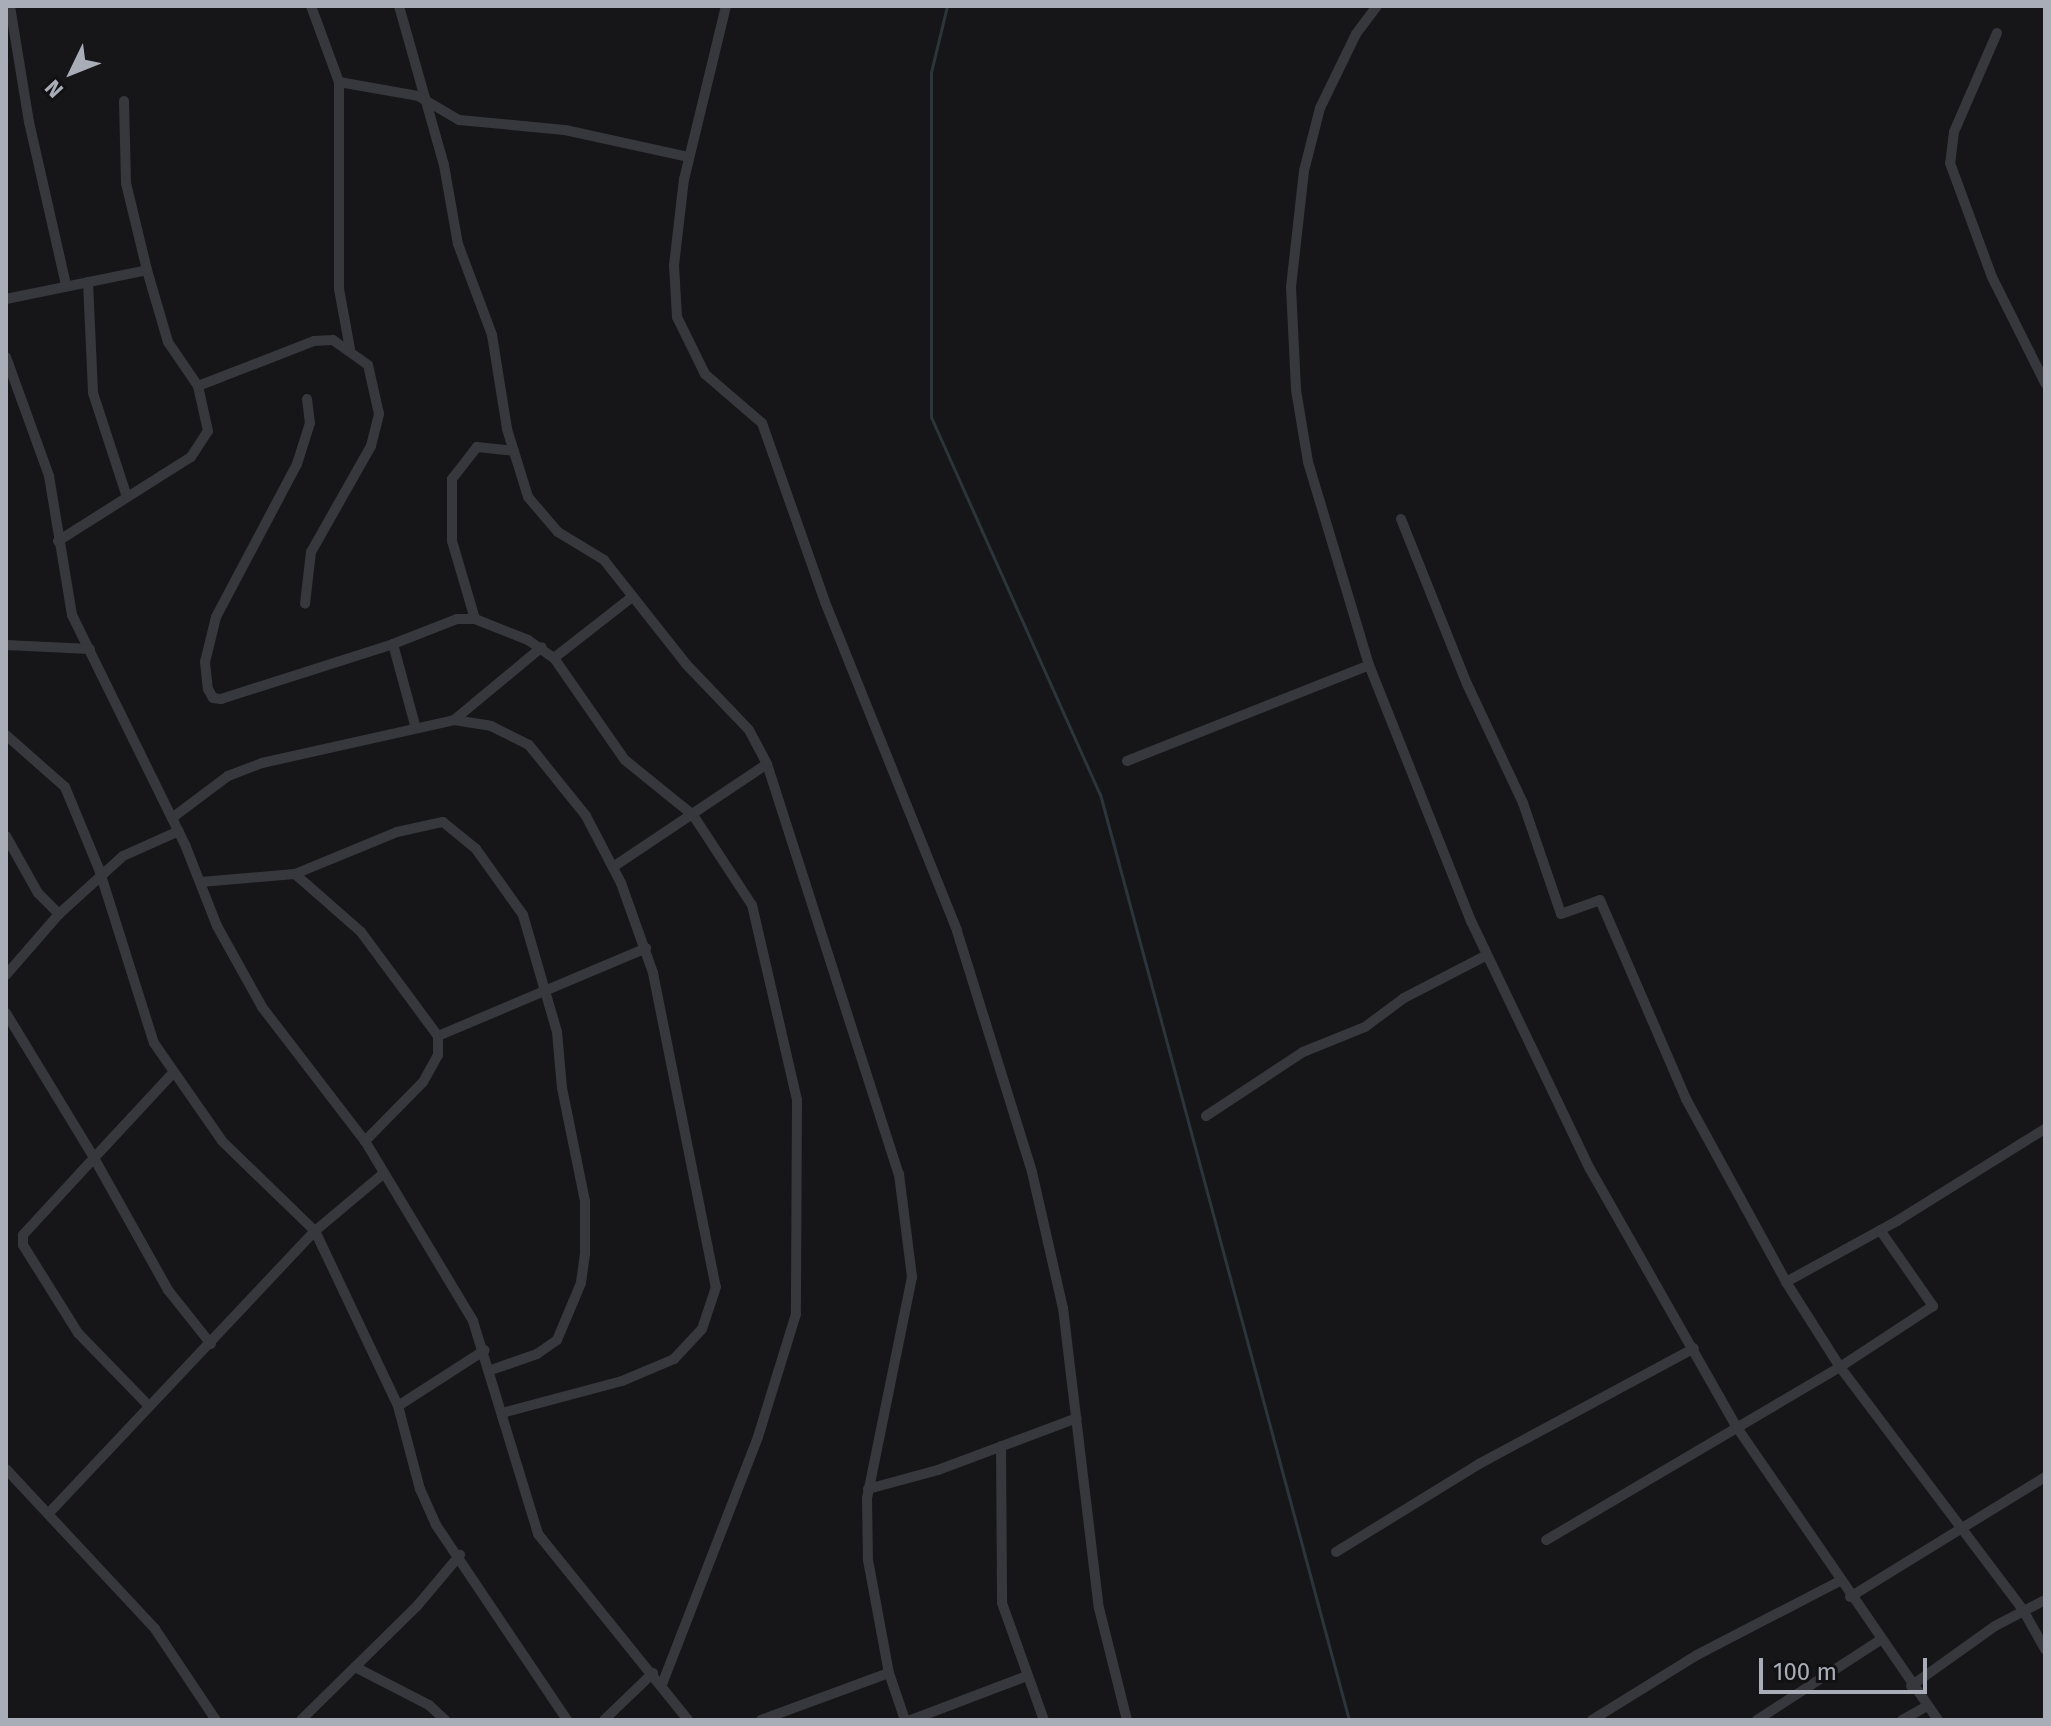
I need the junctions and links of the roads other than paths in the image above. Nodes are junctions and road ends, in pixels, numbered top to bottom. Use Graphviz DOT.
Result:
graph roads {
  1 [pos="10,6"];
  2 [pos="311,6"];
  3 [pos="399,6"];
  4 [pos="726,6"];
  5 [pos="1377,6"];
  6 [pos="1997,33"];
  7 [pos="339,82"];
  8 [pos="124,101"];
  9 [pos="427,104"];
  10 [pos="689,157"];
  11 [pos="147,270"];
  12 [pos="88,282"];
  13 [pos="66,285"];
  14 [pos="6,299"];
  15 [pos="350,349"];
  16 [pos="6,357"];
  17 [pos="2045,383"];
  18 [pos="198,386"];
  19 [pos="307,399"];
  20 [pos="514,451"];
  21 [pos="127,497"];
  22 [pos="1401,519"];
  23 [pos="58,541"];
  24 [pos="632,597"];
  25 [pos="305,604"];
  26 [pos="475,619"];
  27 [pos="393,644"];
  28 [pos="6,645"];
  29 [pos="542,647"];
  30 [pos="90,649"];
  31 [pos="554,658"];
  32 [pos="1369,665"];
  33 [pos="454,720"];
  34 [pos="415,725"];
  35 [pos="6,735"];
  36 [pos="1127,761"];
  37 [pos="767,764"];
  38 [pos="693,815"];
  39 [pos="172,818"];
  40 [pos="179,831"];
  41 [pos="6,836"];
  42 [pos="613,867"];
  43 [pos="295,874"];
  44 [pos="102,878"];
  45 [pos="201,882"];
  46 [pos="59,914"];
  47 [pos="646,948"];
  48 [pos="1487,955"];
  49 [pos="6,975"];
  50 [pos="545,992"];
  51 [pos="6,1013"];
  52 [pos="438,1036"];
  53 [pos="172,1074"];
  54 [pos="1206,1116"];
  55 [pos="2045,1129"];
  56 [pos="365,1141"];
  57 [pos="94,1158"];
  58 [pos="384,1173"];
  59 [pos="1880,1230"];
  60 [pos="315,1231"];
  61 [pos="1786,1282"];
  62 [pos="211,1344"];
  63 [pos="1694,1348"];
  64 [pos="485,1350"];
  65 [pos="1840,1367"];
  66 [pos="491,1370"];
  67 [pos="147,1404"];
  68 [pos="398,1406"];
  69 [pos="502,1413"];
  70 [pos="1077,1418"];
  71 [pos="1738,1429"];
  72 [pos="1001,1446"];
  73 [pos="6,1469"];
  74 [pos="2045,1477"];
  75 [pos="868,1489"];
  76 [pos="49,1513"];
  77 [pos="1960,1527"];
  78 [pos="1546,1540"];
  79 [pos="1336,1552"];
  80 [pos="460,1555"];
  81 [pos="1838,1582"];
  82 [pos="1850,1597"];
  83 [pos="2045,1600"];
  84 [pos="2023,1610"];
  85 [pos="1880,1640"];
  86 [pos="2045,1649"];
  87 [pos="355,1667"];
  88 [pos="653,1673"];
  89 [pos="889,1673"];
  90 [pos="1027,1676"];
  91 [pos="662,1684"];
  92 [pos="1911,1686"];
  93 [pos="1927,1706"];
  94 [pos="216,1720"];
  95 [pos="301,1720"];
  96 [pos="445,1720"];
  97 [pos="567,1720"];
  98 [pos="604,1720"];
  99 [pos="688,1720"];
  100 [pos="761,1720"];
  101 [pos="905,1720"];
  102 [pos="911,1720"];
  103 [pos="1044,1720"];
  104 [pos="1127,1720"];
  105 [pos="1592,1720"];
  106 [pos="1757,1720"];
  107 [pos="1902,1720"];
  108 [pos="1938,1720"];
  1 -- 13 [label="street"];
  2 -- 7 [label="street"];
  3 -- 9 [label="street"];
  4 -- 10 [label="street"];
  5 -- 32 [label="street"];
  6 -- 17 [label="street"];
  7 -- 9 [label="street"];
  7 -- 15 [label="street"];
  8 -- 11 [label="street"];
  9 -- 10 [label="street"];
  9 -- 20 [label="street"];
  10 -- 70 [label="street"];
  11 -- 12 [label="street"];
  11 -- 18 [label="street"];
  12 -- 13 [label="street"];
  12 -- 21 [label="street"];
  13 -- 14 [label="street"];
  15 -- 18 [label="street"];
  15 -- 25 [label="street"];
  16 -- 23 [label="street"];
  18 -- 21 [label="street"];
  19 -- 27 [label="street"];
  20 -- 24 [label="street"];
  20 -- 26 [label="street"];
  21 -- 23 [label="street"];
  22 -- 61 [label="street"];
  23 -- 30 [label="street"];
  24 -- 31 [label="street"];
  24 -- 37 [label="street"];
  26 -- 27 [label="street"];
  26 -- 29 [label="street"];
  27 -- 34 [label="street"];
  28 -- 30 [label="street"];
  29 -- 31 [label="street"];
  29 -- 33 [label="street"];
  30 -- 39 [label="street"];
  31 -- 38 [label="street"];
  32 -- 36 [label="street"];
  32 -- 48 [label="street"];
  33 -- 34 [label="street"];
  33 -- 42 [label="street"];
  34 -- 39 [label="street"];
  35 -- 44 [label="street"];
  37 -- 38 [label="street"];
  37 -- 75 [label="street"];
  38 -- 42 [label="street"];
  38 -- 91 [label="street"];
  39 -- 40 [label="street"];
  40 -- 44 [label="street"];
  40 -- 45 [label="street"];
  41 -- 46 [label="street"];
  42 -- 47 [label="street"];
  43 -- 45 [label="street"];
  43 -- 50 [label="street"];
  43 -- 52 [label="street"];
  44 -- 46 [label="street"];
  44 -- 53 [label="street"];
  45 -- 56 [label="street"];
  46 -- 49 [label="street"];
  47 -- 50 [label="street"];
  47 -- 69 [label="street"];
  48 -- 54 [label="street"];
  48 -- 63 [label="street"];
  50 -- 52 [label="street"];
  50 -- 66 [label="street"];
  51 -- 57 [label="street"];
  52 -- 56 [label="street"];
  53 -- 57 [label="street"];
  53 -- 60 [label="street"];
  55 -- 59 [label="street"];
  56 -- 58 [label="street"];
  57 -- 62 [label="street"];
  57 -- 67 [label="street"];
  58 -- 60 [label="street"];
  58 -- 64 [label="street"];
  59 -- 61 [label="street"];
  59 -- 65 [label="street"];
  60 -- 62 [label="street"];
  60 -- 68 [label="street"];
  61 -- 65 [label="street"];
  62 -- 67 [label="street"];
  63 -- 71 [label="street"];
  63 -- 79 [label="street"];
  64 -- 66 [label="street"];
  64 -- 68 [label="street"];
  65 -- 71 [label="street"];
  65 -- 77 [label="street"];
  66 -- 69 [label="street"];
  67 -- 76 [label="street"];
  68 -- 80 [label="street"];
  69 -- 88 [label="street"];
  70 -- 72 [label="street"];
  70 -- 104 [label="street"];
  71 -- 78 [label="street"];
  71 -- 81 [label="street"];
  72 -- 75 [label="street"];
  72 -- 90 [label="street"];
  73 -- 76 [label="street"];
  74 -- 77 [label="street"];
  75 -- 89 [label="street"];
  76 -- 94 [label="street"];
  77 -- 82 [label="street"];
  77 -- 84 [label="street"];
  80 -- 87 [label="street"];
  80 -- 97 [label="street"];
  81 -- 82 [label="street"];
  81 -- 105 [label="street"];
  82 -- 85 [label="street"];
  83 -- 84 [label="street"];
  84 -- 86 [label="street"];
  84 -- 92 [label="street"];
  85 -- 92 [label="street"];
  85 -- 106 [label="street"];
  87 -- 95 [label="street"];
  87 -- 96 [label="street"];
  88 -- 91 [label="street"];
  88 -- 98 [label="street"];
  89 -- 100 [label="street"];
  89 -- 101 [label="street"];
  90 -- 102 [label="street"];
  90 -- 103 [label="street"];
  91 -- 99 [label="street"];
  92 -- 93 [label="street"];
  93 -- 107 [label="street"];
  93 -- 108 [label="street"];
}
